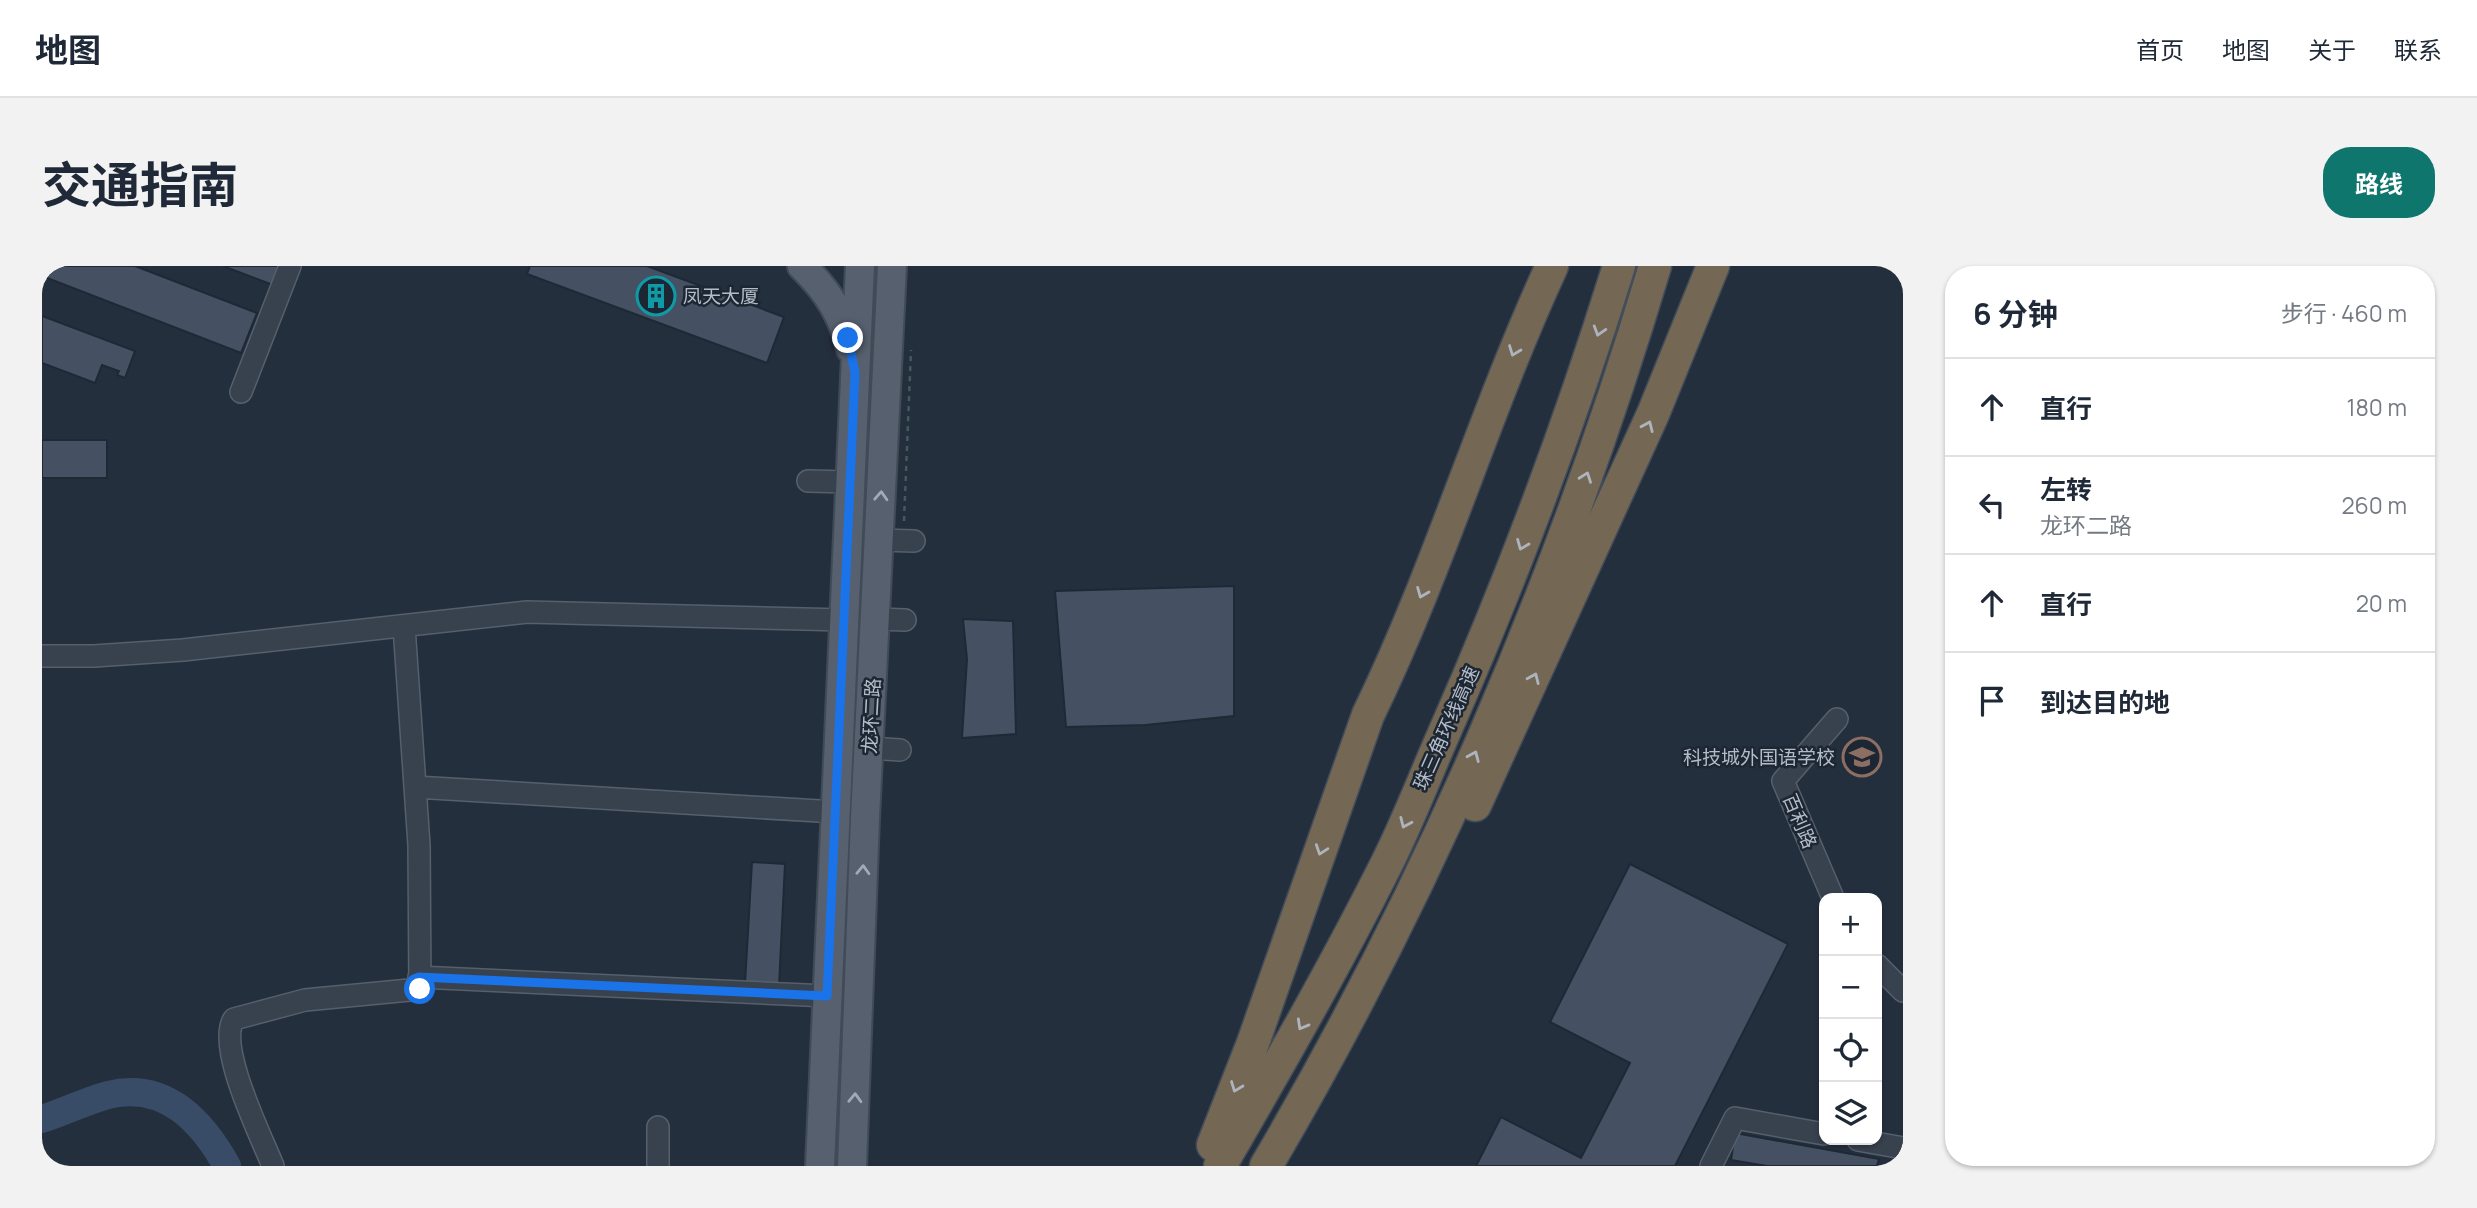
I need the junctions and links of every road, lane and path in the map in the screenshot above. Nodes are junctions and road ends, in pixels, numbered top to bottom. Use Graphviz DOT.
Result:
graph roads {
  1 [pos="290,266"];
  2 [pos="802,266"];
  3 [pos="892,266"];
  4 [pos="1552,266"];
  5 [pos="1619,266"];
  6 [pos="1655,266"];
  7 [pos="1713,266"];
  8 [pos="859,268"];
  9 [pos="855,373"];
  10 [pos="241,392"];
  11 [pos="808,481"];
  12 [pos="850,482"];
  13 [pos="878,540"];
  14 [pos="914,541"];
  15 [pos="876,619"];
  16 [pos="844,620"];
  17 [pos="905,620"];
  18 [pos="404,626"];
  19 [pos="42,656"];
  20 [pos="1837,719"];
  21 [pos="870,748"];
  22 [pos="900,750"];
  23 [pos="415,787"];
  24 [pos="836,812"];
  25 [pos="1831,893"];
  26 [pos="1882,970"];
  27 [pos="419,977"];
  28 [pos="1903,991"];
  29 [pos="827,996"];
  30 [pos="1290,1124"];
  31 [pos="658,1128"];
  32 [pos="1819,1133"];
  33 [pos="1882,1144"];
  34 [pos="1903,1148"];
  35 [pos="274,1166"];
  36 [pos="658,1166"];
  37 [pos="820,1166"];
  38 [pos="852,1166"];
  39 [pos="1205,1166"];
  40 [pos="1220,1166"];
  41 [pos="1266,1166"];
  42 [pos="1711,1166"];
  1 -- 10 [label="street"];
  2 -- 9 [label="main road"];
  13 -- 3 [label="main road, 龙环二路, one-way"];
  4 -- 39 [label="highway, one-way"];
  5 -- 40 [label="highway, 珠三角环线高速, one-way"];
  30 -- 6 [label="highway, 珠三角环线高速, one-way"];
  30 -- 7 [label="highway, one-way"];
  8 -- 9 [label="main road, 龙环二路"];
  9 -- 12 [label="main road, 龙环二路"];
  11 -- 12 [label="street"];
  12 -- 16 [label="main road, 龙环二路"];
  13 -- 14 [label="street"];
  13 -- 15 [label="main road, 龙环二路"];
  15 -- 17 [label="street"];
  15 -- 21 [label="main road, 龙环二路"];
  16 -- 18 [label="street"];
  16 -- 24 [label="main road, 龙环二路"];
  18 -- 19 [label="street"];
  18 -- 23 [label="street"];
  20 -- 25 [label="street, 百利路"];
  21 -- 22 [label="street"];
  38 -- 21 [label="main road, 龙环二路, one-way"];
  23 -- 24 [label="street"];
  23 -- 27 [label="street"];
  24 -- 29 [label="main road, 龙环二路"];
  26 -- 28 [label="street"];
  27 -- 29 [label="street"];
  27 -- 35 [label="street"];
  29 -- 37 [label="main road, 龙环二路"];
  30 -- 41 [label="highway, 珠三角环线高速"];
  31 -- 36 [label="street"];
  32 -- 42 [label="street"];
  33 -- 34 [label="street"];
}
